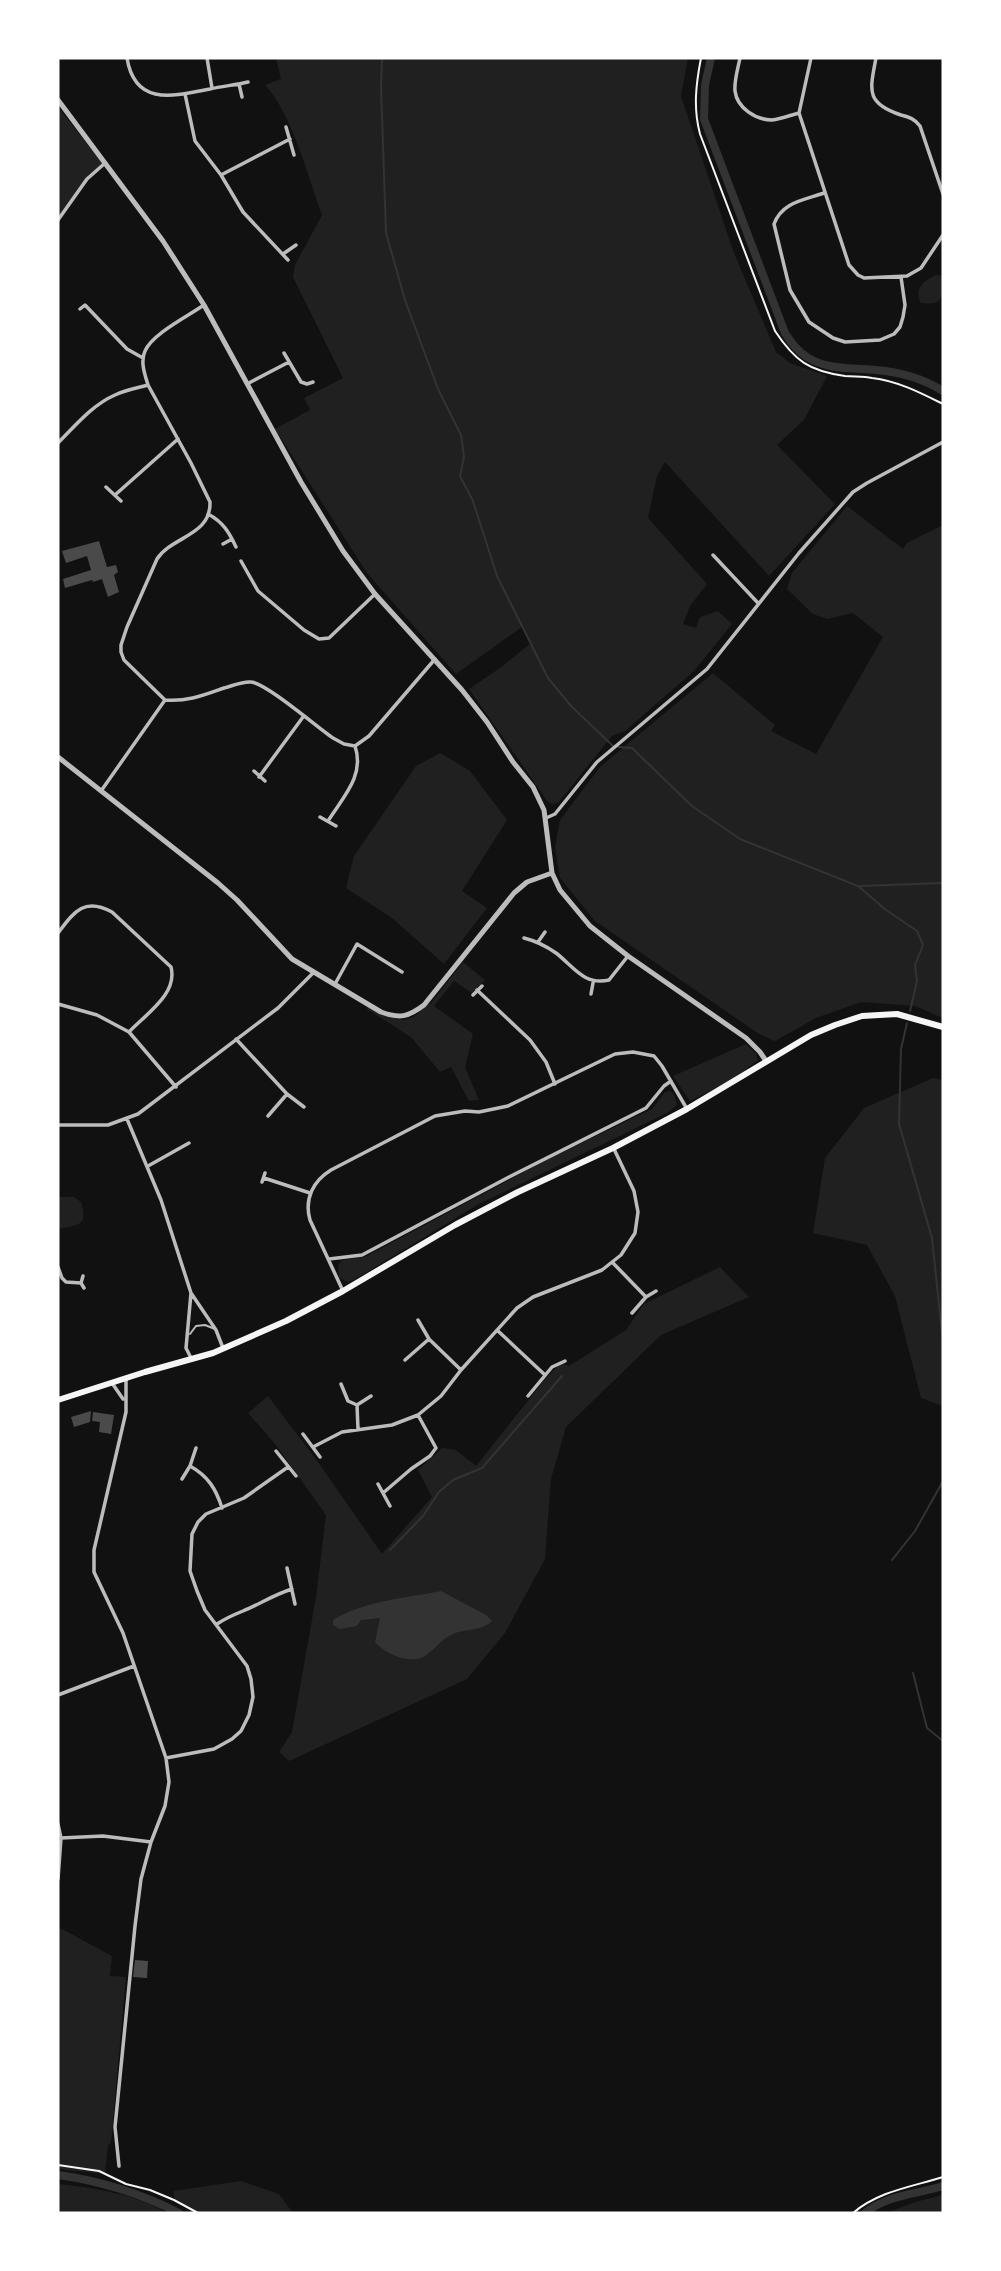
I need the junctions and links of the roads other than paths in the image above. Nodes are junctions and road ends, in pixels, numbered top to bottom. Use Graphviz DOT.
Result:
graph roads {
  1 [pos="127,58"];
  2 [pos="207,58"];
  3 [pos="740,58"];
  4 [pos="811,58"];
  5 [pos="876,58"];
  6 [pos="248,82"];
  7 [pos="239,84"];
  8 [pos="212,88"];
  9 [pos="185,94"];
  10 [pos="242,97"];
  11 [pos="58,100"];
  12 [pos="799,113"];
  13 [pos="286,127"];
  14 [pos="290,139"];
  15 [pos="294,155"];
  16 [pos="104,164"];
  17 [pos="221,176"];
  18 [pos="824,193"];
  19 [pos="943,194"];
  20 [pos="58,220"];
  21 [pos="943,235"];
  22 [pos="296,245"];
  23 [pos="283,254"];
  24 [pos="288,260"];
  25 [pos="901,277"];
  26 [pos="204,305"];
  27 [pos="80,309"];
  28 [pos="284,353"];
  29 [pos="143,358"];
  30 [pos="289,362"];
  31 [pos="313,382"];
  32 [pos="247,384"];
  33 [pos="148,385"];
  34 [pos="178,439"];
  35 [pos="943,442"];
  36 [pos="58,443"];
  37 [pos="106,487"];
  38 [pos="115,495"];
  39 [pos="121,501"];
  40 [pos="208,514"];
  41 [pos="232,539"];
  42 [pos="223,544"];
  43 [pos="236,547"];
  44 [pos="713,555"];
  45 [pos="241,561"];
  46 [pos="251,566"];
  47 [pos="245,569"];
  48 [pos="375,594"];
  49 [pos="758,603"];
  50 [pos="435,659"];
  51 [pos="165,700"];
  52 [pos="303,717"];
  53 [pos="355,746"];
  54 [pos="58,757"];
  55 [pos="254,771"];
  56 [pos="259,777"];
  57 [pos="265,781"];
  58 [pos="101,791"];
  59 [pos="320,817"];
  60 [pos="546,818"];
  61 [pos="328,821"];
  62 [pos="336,826"];
  63 [pos="552,873"];
  64 [pos="545,932"];
  65 [pos="58,933"];
  66 [pos="524,937"];
  67 [pos="351,941"];
  68 [pos="538,942"];
  69 [pos="357,944"];
  70 [pos="628,956"];
  71 [pos="314,972"];
  72 [pos="402,972"];
  73 [pos="593,982"];
  74 [pos="335,984"];
  75 [pos="482,986"];
  76 [pos="477,990"];
  77 [pos="591,994"];
  78 [pos="473,995"];
  79 [pos="58,1004"];
  80 [pos="943,1027"];
  81 [pos="129,1031"];
  82 [pos="236,1039"];
  83 [pos="766,1061"];
  84 [pos="671,1081"];
  85 [pos="555,1084"];
  86 [pos="176,1087"];
  87 [pos="287,1094"];
  88 [pos="304,1107"];
  89 [pos="687,1109"];
  90 [pos="268,1116"];
  91 [pos="127,1119"];
  92 [pos="58,1125"];
  93 [pos="189,1143"];
  94 [pos="613,1148"];
  95 [pos="148,1166"];
  96 [pos="264,1177"];
  97 [pos="310,1193"];
  98 [pos="328,1259"];
  99 [pos="613,1263"];
  100 [pos="58,1267"];
  101 [pos="83,1276"];
  102 [pos="81,1283"];
  103 [pos="84,1288"];
  104 [pos="343,1291"];
  105 [pos="656,1291"];
  106 [pos="191,1293"];
  107 [pos="646,1297"];
  108 [pos="632,1313"];
  109 [pos="418,1320"];
  110 [pos="216,1330"];
  111 [pos="497,1330"];
  112 [pos="187,1337"];
  113 [pos="429,1339"];
  114 [pos="223,1350"];
  115 [pos="191,1360"];
  116 [pos="405,1360"];
  117 [pos="565,1361"];
  118 [pos="461,1370"];
  119 [pos="545,1375"];
  120 [pos="126,1378"];
  121 [pos="112,1383"];
  122 [pos="341,1384"];
  123 [pos="371,1396"];
  124 [pos="528,1396"];
  125 [pos="58,1400"];
  126 [pos="124,1401"];
  127 [pos="357,1405"];
  128 [pos="418,1415"];
  129 [pos="358,1429"];
  130 [pos="303,1434"];
  131 [pos="313,1447"];
  132 [pos="195,1448"];
  133 [pos="276,1451"];
  134 [pos="320,1457"];
  135 [pos="190,1466"];
  136 [pos="288,1467"];
  137 [pos="296,1476"];
  138 [pos="182,1479"];
  139 [pos="378,1484"];
  140 [pos="383,1493"];
  141 [pos="390,1507"];
  142 [pos="222,1508"];
  143 [pos="286,1568"];
  144 [pos="292,1589"];
  145 [pos="295,1604"];
  146 [pos="216,1625"];
  147 [pos="134,1666"];
  148 [pos="58,1695"];
  149 [pos="166,1758"];
  150 [pos="58,1824"];
  151 [pos="61,1838"];
  152 [pos="151,1842"];
  153 [pos="58,1879"];
  154 [pos="109,2147"];
  155 [pos="117,2147"];
  156 [pos="119,2166"];
  1 -- 9 [label="street"];
  2 -- 8 [label="street"];
  3 -- 12 [label="street"];
  4 -- 12 [label="street"];
  5 -- 19 [label="street"];
  6 -- 7 [label="street"];
  7 -- 8 [label="street"];
  7 -- 10 [label="street"];
  8 -- 9 [label="street"];
  9 -- 17 [label="street"];
  11 -- 16 [label="street"];
  12 -- 18 [label="street"];
  13 -- 14 [label="street"];
  14 -- 15 [label="street"];
  14 -- 17 [label="street"];
  16 -- 20 [label="street"];
  16 -- 26 [label="street"];
  17 -- 23 [label="street"];
  18 -- 25 [label="street"];
  18 -- 25 [label="street"];
  21 -- 25 [label="street"];
  22 -- 23 [label="street"];
  23 -- 24 [label="street"];
  26 -- 29 [label="street"];
  26 -- 32 [label="street"];
  27 -- 29 [label="street"];
  28 -- 30 [label="street"];
  29 -- 33 [label="street"];
  30 -- 31 [label="street"];
  30 -- 32 [label="street"];
  32 -- 48 [label="street"];
  33 -- 34 [label="street"];
  33 -- 36 [label="street"];
  34 -- 38 [label="street"];
  34 -- 40 [label="street"];
  35 -- 49 [label="street"];
  37 -- 38 [label="street"];
  38 -- 39 [label="street"];
  40 -- 41 [label="street"];
  40 -- 51 [label="street"];
  41 -- 42 [label="street"];
  41 -- 43 [label="street"];
  44 -- 49 [label="street"];
  45 -- 47 [label="street"];
  46 -- 47 [label="street"];
  47 -- 48 [label="street"];
  48 -- 50 [label="street"];
  49 -- 60 [label="street"];
  50 -- 53 [label="street"];
  50 -- 60 [label="street"];
  51 -- 52 [label="street"];
  51 -- 58 [label="street"];
  52 -- 53 [label="street"];
  52 -- 56 [label="street"];
  53 -- 61 [label="street"];
  54 -- 58 [label="street"];
  55 -- 56 [label="street"];
  56 -- 57 [label="street"];
  58 -- 71 [label="street"];
  59 -- 61 [label="street"];
  60 -- 63 [label="street"];
  61 -- 62 [label="street"];
  63 -- 70 [label="street"];
  63 -- 74 [label="street"];
  64 -- 68 [label="street"];
  65 -- 81 [label="street"];
  66 -- 68 [label="street"];
  67 -- 69 [label="street"];
  68 -- 73 [label="street"];
  69 -- 72 [label="street"];
  69 -- 74 [label="street"];
  70 -- 73 [label="street"];
  70 -- 83 [label="street"];
  71 -- 74 [label="street"];
  71 -- 82 [label="street"];
  73 -- 77 [label="street"];
  75 -- 76 [label="street"];
  76 -- 78 [label="street"];
  76 -- 85 [label="street"];
  79 -- 81 [label="street"];
  80 -- 83 [label="main road"];
  81 -- 86 [label="street"];
  82 -- 86 [label="street"];
  82 -- 87 [label="street"];
  83 -- 89 [label="main road"];
  84 -- 85 [label="street"];
  84 -- 89 [label="street"];
  84 -- 98 [label="street"];
  85 -- 97 [label="street"];
  86 -- 91 [label="street"];
  87 -- 88 [label="street"];
  87 -- 90 [label="street"];
  89 -- 94 [label="main road"];
  91 -- 92 [label="street"];
  91 -- 95 [label="street"];
  93 -- 95 [label="street"];
  94 -- 99 [label="street"];
  94 -- 104 [label="main road"];
  95 -- 106 [label="street"];
  96 -- 97 [label="street"];
  97 -- 98 [label="street"];
  98 -- 104 [label="street"];
  99 -- 107 [label="street"];
  99 -- 111 [label="street"];
  100 -- 102 [label="street"];
  101 -- 102 [label="street"];
  102 -- 103 [label="street"];
  104 -- 114 [label="main road"];
  105 -- 107 [label="street"];
  106 -- 110 [label="street"];
  106 -- 112 [label="street"];
  107 -- 108 [label="street"];
  109 -- 113 [label="street"];
  110 -- 112 [label="lane"];
  110 -- 114 [label="street"];
  111 -- 118 [label="street"];
  111 -- 119 [label="street"];
  112 -- 115 [label="street"];
  113 -- 116 [label="street"];
  113 -- 118 [label="street"];
  114 -- 115 [label="main road"];
  115 -- 120 [label="main road"];
  117 -- 119 [label="street"];
  118 -- 128 [label="street"];
  119 -- 124 [label="street"];
  120 -- 121 [label="main road"];
  120 -- 126 [label="street"];
  121 -- 125 [label="main road"];
  121 -- 126 [label="street"];
  122 -- 127 [label="street"];
  123 -- 127 [label="street"];
  126 -- 147 [label="street"];
  127 -- 129 [label="street"];
  128 -- 129 [label="street"];
  128 -- 140 [label="street"];
  129 -- 131 [label="street"];
  130 -- 131 [label="street"];
  131 -- 134 [label="street"];
  132 -- 135 [label="street"];
  133 -- 136 [label="street"];
  135 -- 138 [label="street"];
  135 -- 142 [label="street"];
  136 -- 137 [label="street"];
  136 -- 142 [label="street"];
  139 -- 140 [label="street"];
  140 -- 141 [label="street"];
  142 -- 146 [label="street"];
  143 -- 144 [label="street"];
  144 -- 145 [label="street"];
  144 -- 146 [label="street"];
  146 -- 149 [label="street"];
  147 -- 148 [label="street"];
  147 -- 149 [label="street"];
  149 -- 152 [label="street"];
  150 -- 151 [label="street"];
  151 -- 152 [label="street"];
  151 -- 153 [label="street"];
  152 -- 155 [label="street"];
  154 -- 155 [label="street"];
  155 -- 156 [label="street"];
}
